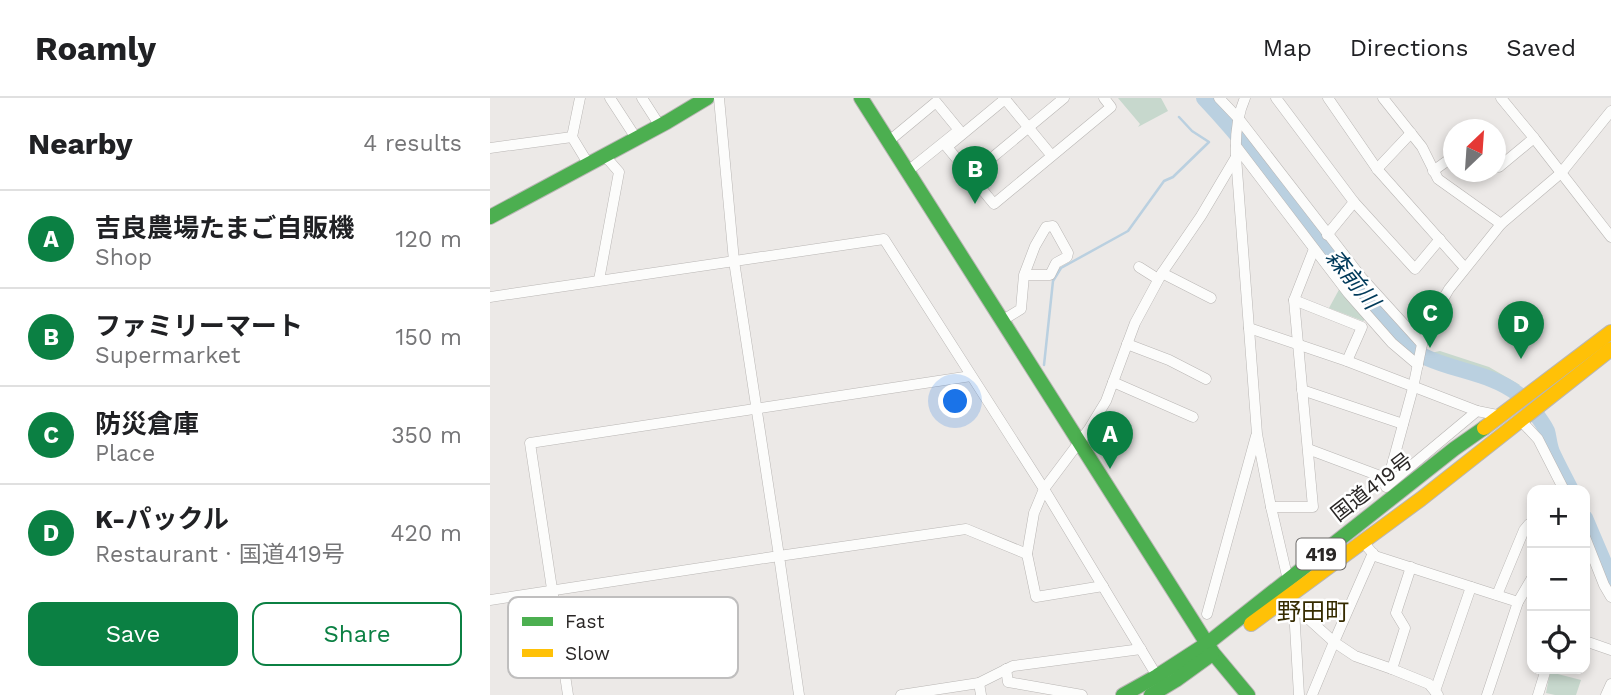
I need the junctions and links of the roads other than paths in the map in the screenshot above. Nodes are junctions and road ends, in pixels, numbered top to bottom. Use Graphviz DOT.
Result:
graph roads {
  1 [pos="580,98"];
  2 [pos="610,98"];
  3 [pos="642,98"];
  4 [pos="707,98"];
  5 [pos="719,98"];
  6 [pos="1064,98"];
  7 [pos="1104,98"];
  8 [pos="1219,98"];
  9 [pos="1245,98"];
  10 [pos="1276,98"];
  11 [pos="1328,98"];
  12 [pos="1383,98"];
  13 [pos="1501,98"];
  14 [pos="863,99"];
  15 [pos="1007,99"];
  16 [pos="1611,111"];
  17 [pos="1239,119"];
  18 [pos="660,125"];
  19 [pos="1028,127"];
  20 [pos="1411,133"];
  21 [pos="572,137"];
  22 [pos="636,138"];
  23 [pos="1534,138"];
  24 [pos="889,141"];
  25 [pos="1236,146"];
  26 [pos="490,148"];
  27 [pos="605,156"];
  28 [pos="1052,156"];
  29 [pos="1236,157"];
  30 [pos="1506,161"];
  31 [pos="1443,164"];
  32 [pos="589,165"];
  33 [pos="1377,169"];
  34 [pos="908,171"];
  35 [pos="1433,171"];
  36 [pos="1561,173"];
  37 [pos="970,176"];
  38 [pos="1353,202"];
  39 [pos="490,217"];
  40 [pos="1501,224"];
  41 [pos="1607,225"];
  42 [pos="1327,235"];
  43 [pos="1611,237"];
  44 [pos="1440,239"];
  45 [pos="1314,248"];
  46 [pos="734,261"];
  47 [pos="1139,267"];
  48 [pos="1465,268"];
  49 [pos="1024,275"];
  50 [pos="1160,276"];
  51 [pos="599,280"];
  52 [pos="490,297"];
  53 [pos="1211,298"];
  54 [pos="1294,300"];
  55 [pos="1003,320"];
  56 [pos="1249,328"];
  57 [pos="1611,332"];
  58 [pos="1127,344"];
  59 [pos="1298,344"];
  60 [pos="1422,344"];
  61 [pos="1611,349"];
  62 [pos="1347,361"];
  63 [pos="1418,365"];
  64 [pos="971,376"];
  65 [pos="1206,379"];
  66 [pos="1113,382"];
  67 [pos="1413,387"];
  68 [pos="1302,390"];
  69 [pos="757,409"];
  70 [pos="1477,411"];
  71 [pos="1502,415"];
  72 [pos="1532,415"];
  73 [pos="1193,417"];
  74 [pos="1403,424"];
  75 [pos="1257,434"];
  76 [pos="1079,442"];
  77 [pos="1308,449"];
  78 [pos="1388,479"];
  79 [pos="1561,485"];
  80 [pos="1044,489"];
  81 [pos="1271,507"];
  82 [pos="1527,526"];
  83 [pos="1368,547"];
  84 [pos="1589,548"];
  85 [pos="1027,554"];
  86 [pos="779,556"];
  87 [pos="1411,567"];
  88 [pos="1103,586"];
  89 [pos="1471,587"];
  90 [pos="1527,588"];
  91 [pos="551,590"];
  92 [pos="1290,592"];
  93 [pos="1497,595"];
  94 [pos="508,597"];
  95 [pos="508,597"];
  96 [pos="552,597"];
  97 [pos="1611,597"];
  98 [pos="490,600"];
  99 [pos="1518,602"];
  100 [pos="1207,614"];
  101 [pos="1334,642"];
  102 [pos="1590,643"];
  103 [pos="1210,648"];
  104 [pos="1141,649"];
  105 [pos="1611,650"];
  106 [pos="1006,669"];
  107 [pos="1392,669"];
  108 [pos="1544,674"];
  109 [pos="1157,676"];
  110 [pos="979,683"];
  111 [pos="1611,684"];
  112 [pos="1437,693"];
  113 [pos="799,695"];
  114 [pos="901,695"];
  115 [pos="981,695"];
  116 [pos="1082,695"];
  117 [pos="1123,695"];
  118 [pos="1151,695"];
  119 [pos="1248,695"];
  120 [pos="1299,695"];
  121 [pos="1312,695"];
  122 [pos="1487,695"];
  123 [pos="1538,695"];
  124 [pos="1606,695"];
  1 -- 21 [label="street"];
  2 -- 22 [label="street"];
  3 -- 18 [label="street"];
  4 -- 18 [label="main road"];
  5 -- 46 [label="street"];
  6 -- 19 [label="street"];
  7 -- 28 [label="street"];
  8 -- 17 [label="street"];
  9 -- 17 [label="street"];
  10 -- 38 [label="street"];
  11 -- 33 [label="street"];
  12 -- 20 [label="street"];
  13 -- 23 [label="street"];
  14 -- 24 [label="main road"];
  15 -- 19 [label="street"];
  15 -- 37 [label="street"];
  16 -- 36 [label="street"];
  17 -- 25 [label="street"];
  17 -- 42 [label="street"];
  18 -- 22 [label="main road"];
  19 -- 28 [label="street"];
  19 -- 37 [label="street"];
  20 -- 33 [label="street"];
  20 -- 35 [label="street"];
  21 -- 26 [label="street"];
  21 -- 32 [label="street"];
  22 -- 27 [label="main road"];
  23 -- 30 [label="street"];
  23 -- 36 [label="street"];
  24 -- 34 [label="main road"];
  24 -- 34 [label="street"];
  25 -- 29 [label="street"];
  25 -- 45 [label="street"];
  27 -- 32 [label="main road"];
  27 -- 51 [label="street"];
  28 -- 37 [label="street"];
  29 -- 50 [label="street"];
  29 -- 56 [label="street"];
  31 -- 35 [label="street"];
  32 -- 39 [label="main road"];
  33 -- 44 [label="street"];
  34 -- 55 [label="main road"];
  35 -- 40 [label="street"];
  36 -- 40 [label="street"];
  36 -- 41 [label="street"];
  38 -- 42 [label="street"];
  38 -- 44 [label="street"];
  40 -- 48 [label="street"];
  41 -- 43 [label="street"];
  42 -- 60 [label="street"];
  44 -- 48 [label="street"];
  45 -- 54 [label="street"];
  45 -- 63 [label="street"];
  46 -- 51 [label="street"];
  46 -- 64 [label="street"];
  46 -- 69 [label="street"];
  47 -- 50 [label="street"];
  48 -- 60 [label="street"];
  49 -- 49 [label="street"];
  49 -- 55 [label="street"];
  50 -- 53 [label="street"];
  50 -- 58 [label="street"];
  51 -- 52 [label="street"];
  54 -- 59 [label="street"];
  54 -- 62 [label="street"];
  55 -- 76 [label="main road"];
  56 -- 59 [label="street"];
  56 -- 75 [label="street"];
  57 -- 71 [label="main road, 国道419号 / 419"];
  58 -- 65 [label="street"];
  58 -- 66 [label="street"];
  59 -- 62 [label="street"];
  59 -- 68 [label="street"];
  60 -- 63 [label="street"];
  61 -- 72 [label="main road, 国道419号 / 419"];
  62 -- 67 [label="street"];
  63 -- 67 [label="street"];
  64 -- 69 [label="street"];
  64 -- 80 [label="street"];
  66 -- 73 [label="street"];
  66 -- 76 [label="street"];
  67 -- 70 [label="street"];
  67 -- 74 [label="street"];
  68 -- 74 [label="street"];
  68 -- 77 [label="street"];
  69 -- 86 [label="street"];
  69 -- 91 [label="street"];
  70 -- 71 [label="street"];
  70 -- 78 [label="street"];
  71 -- 92 [label="main road, 国道419号 / 419"];
  72 -- 79 [label="street"];
  72 -- 83 [label="main road, 国道419号 / 419"];
  74 -- 78 [label="street"];
  75 -- 81 [label="street"];
  75 -- 100 [label="street"];
  76 -- 80 [label="street"];
  76 -- 103 [label="main road"];
  77 -- 78 [label="street"];
  77 -- 81 [label="street"];
  80 -- 85 [label="street"];
  80 -- 88 [label="street"];
  81 -- 92 [label="street"];
  82 -- 93 [label="street"];
  83 -- 87 [label="street"];
  83 -- 92 [label="main road, 国道419号 / 419"];
  83 -- 101 [label="street"];
  84 -- 97 [label="street"];
  85 -- 86 [label="street"];
  85 -- 88 [label="street"];
  86 -- 91 [label="street"];
  86 -- 113 [label="street"];
  87 -- 89 [label="street"];
  87 -- 107 [label="street"];
  88 -- 104 [label="street"];
  89 -- 93 [label="street"];
  89 -- 112 [label="street"];
  90 -- 99 [label="street"];
  91 -- 95 [label="street"];
  91 -- 96 [label="street"];
  92 -- 101 [label="street"];
  92 -- 103 [label="main road, 国道419号 / 419"];
  92 -- 120 [label="street"];
  93 -- 99 [label="street"];
  94 -- 98 [label="street"];
  99 -- 122 [label="street"];
  101 -- 107 [label="street"];
  101 -- 121 [label="street"];
  102 -- 105 [label="street"];
  103 -- 109 [label="main road, 国道419号 / 419"];
  103 -- 118 [label="main road, 国道419号 / 419"];
  103 -- 119 [label="main road"];
  104 -- 106 [label="street"];
  104 -- 109 [label="street"];
  106 -- 110 [label="street"];
  106 -- 116 [label="street"];
  107 -- 112 [label="street"];
  108 -- 123 [label="street"];
  109 -- 117 [label="main road, 国道419号 / 419"];
  110 -- 114 [label="street"];
  110 -- 115 [label="street"];
  111 -- 124 [label="street"];
}
